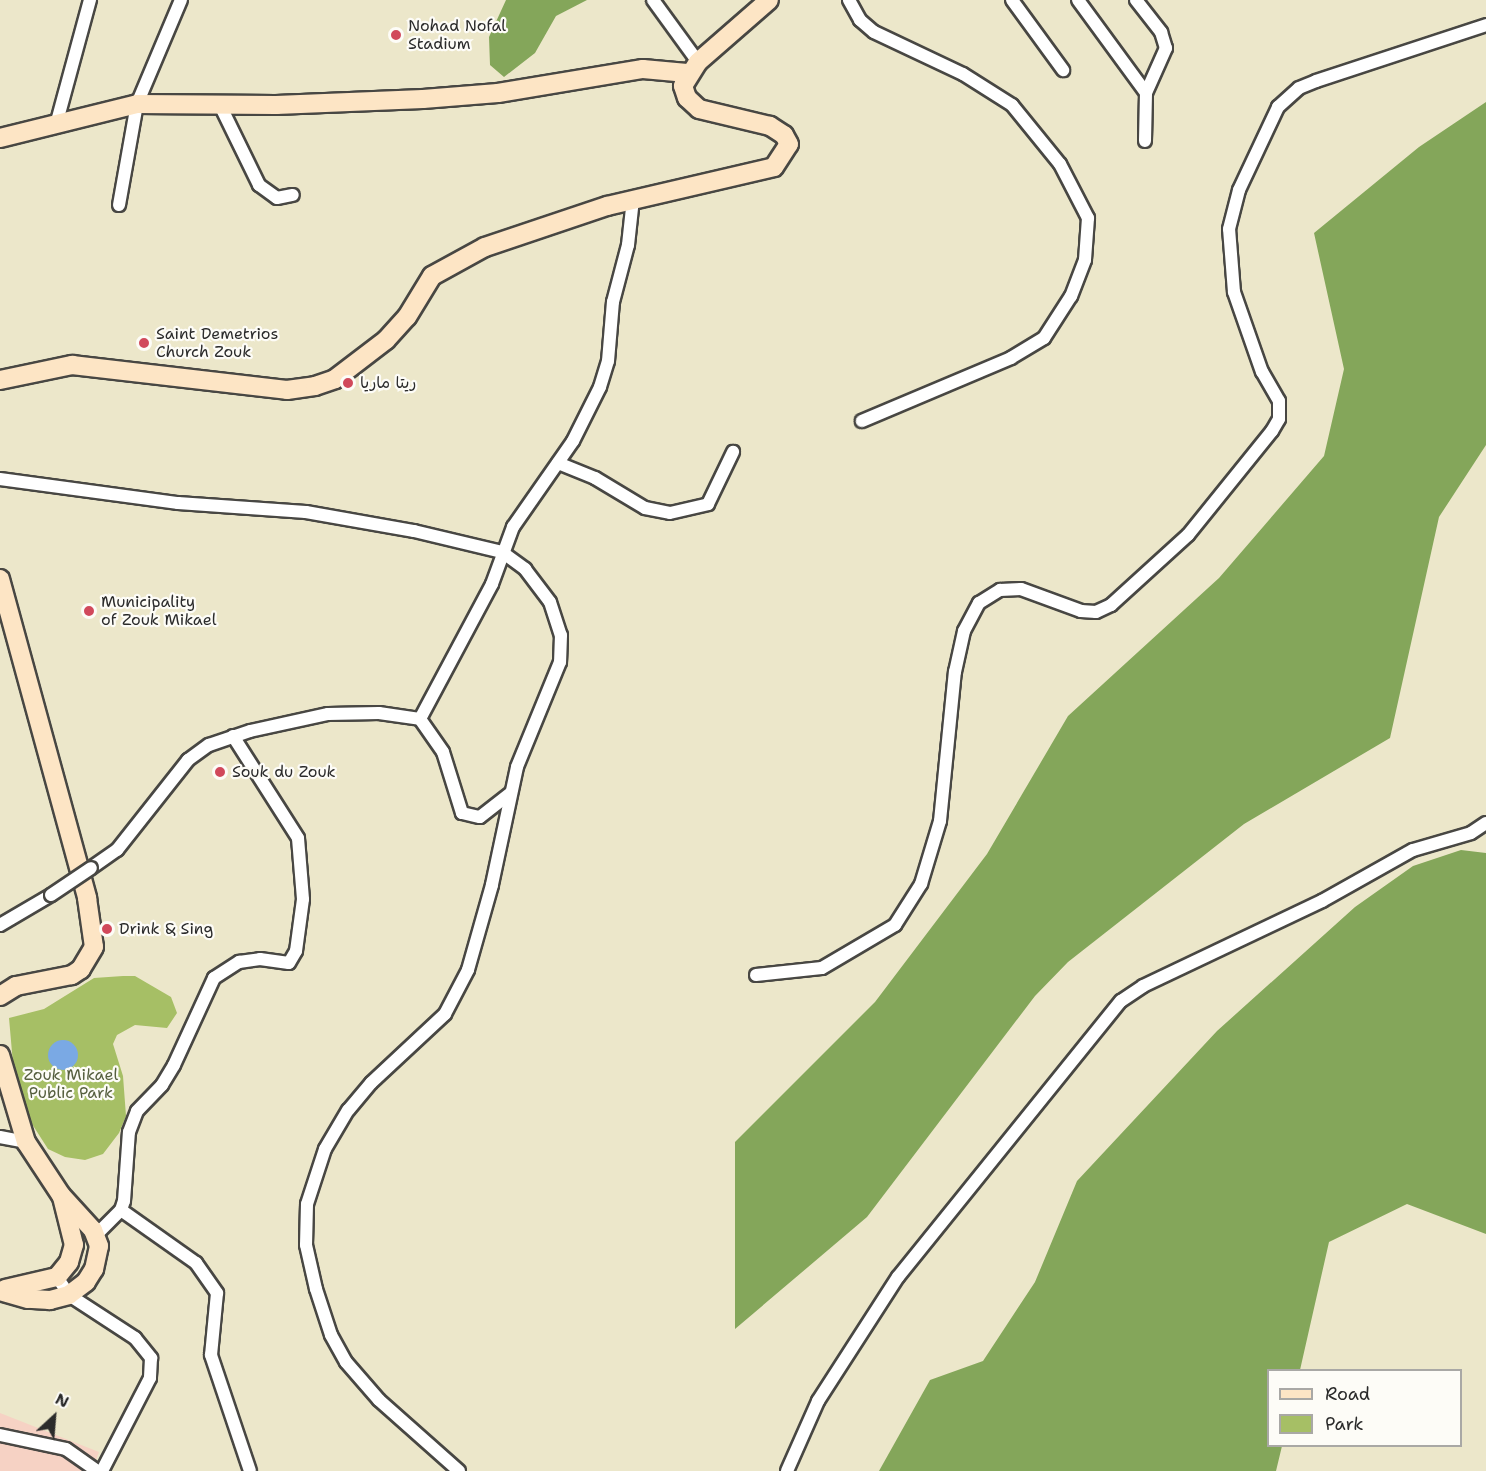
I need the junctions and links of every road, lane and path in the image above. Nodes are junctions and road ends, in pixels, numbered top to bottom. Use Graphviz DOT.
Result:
graph roads {
  1 [pos="90,0"];
  2 [pos="181,0"];
  3 [pos="653,0"];
  4 [pos="769,0"];
  5 [pos="849,0"];
  6 [pos="1012,0"];
  7 [pos="1078,0"];
  8 [pos="1136,0"];
  9 [pos="1486,25"];
  10 [pos="693,67"];
  11 [pos="1063,70"];
  12 [pos="1146,93"];
  13 [pos="137,104"];
  14 [pos="220,105"];
  15 [pos="56,125"];
  16 [pos="0,138"];
  17 [pos="1145,141"];
  18 [pos="293,195"];
  19 [pos="633,199"];
  20 [pos="119,205"];
  21 [pos="0,380"];
  22 [pos="862,421"];
  23 [pos="733,452"];
  24 [pos="558,463"];
  25 [pos="0,479"];
  26 [pos="502,552"];
  27 [pos="0,579"];
  28 [pos="420,719"];
  29 [pos="233,736"];
  30 [pos="512,794"];
  31 [pos="1486,824"];
  32 [pos="0,925"];
  33 [pos="756,975"];
  34 [pos="0,996"];
  35 [pos="0,1055"];
  36 [pos="0,1137"];
  37 [pos="26,1142"];
  38 [pos="61,1195"];
  39 [pos="121,1210"];
  40 [pos="95,1236"];
  41 [pos="57,1277"];
  42 [pos="0,1290"];
  43 [pos="69,1295"];
  44 [pos="0,1435"];
  45 [pos="97,1471"];
  46 [pos="102,1471"];
  47 [pos="250,1471"];
  48 [pos="459,1471"];
  49 [pos="787,1471"];
  1 -- 15 [label="street"];
  2 -- 13 [label="street"];
  3 -- 10 [label="street"];
  4 -- 10 [label="main road"];
  5 -- 22 [label="street"];
  6 -- 11 [label="street"];
  7 -- 12 [label="street"];
  8 -- 12 [label="street"];
  9 -- 33 [label="street"];
  10 -- 14 [label="main road"];
  10 -- 19 [label="main road"];
  12 -- 17 [label="street"];
  13 -- 14 [label="main road"];
  13 -- 15 [label="main road"];
  13 -- 20 [label="street"];
  14 -- 18 [label="street"];
  15 -- 16 [label="main road"];
  19 -- 21 [label="main road"];
  19 -- 24 [label="street"];
  23 -- 24 [label="street"];
  24 -- 26 [label="street"];
  25 -- 26 [label="street"];
  26 -- 28 [label="street"];
  26 -- 30 [label="street"];
  27 -- 34 [label="main road"];
  28 -- 29 [label="street"];
  28 -- 30 [label="street"];
  29 -- 32 [label="street, bridge"];
  29 -- 39 [label="street"];
  30 -- 48 [label="street"];
  31 -- 49 [label="street"];
  35 -- 37 [label="main road"];
  36 -- 37 [label="street"];
  37 -- 38 [label="main road"];
  38 -- 40 [label="main road"];
  38 -- 41 [label="main road"];
  39 -- 40 [label="street"];
  39 -- 47 [label="street"];
  40 -- 43 [label="main road"];
  41 -- 42 [label="main road"];
  41 -- 43 [label="street"];
  42 -- 43 [label="main road"];
  43 -- 46 [label="street"];
  44 -- 45 [label="street"];
}
